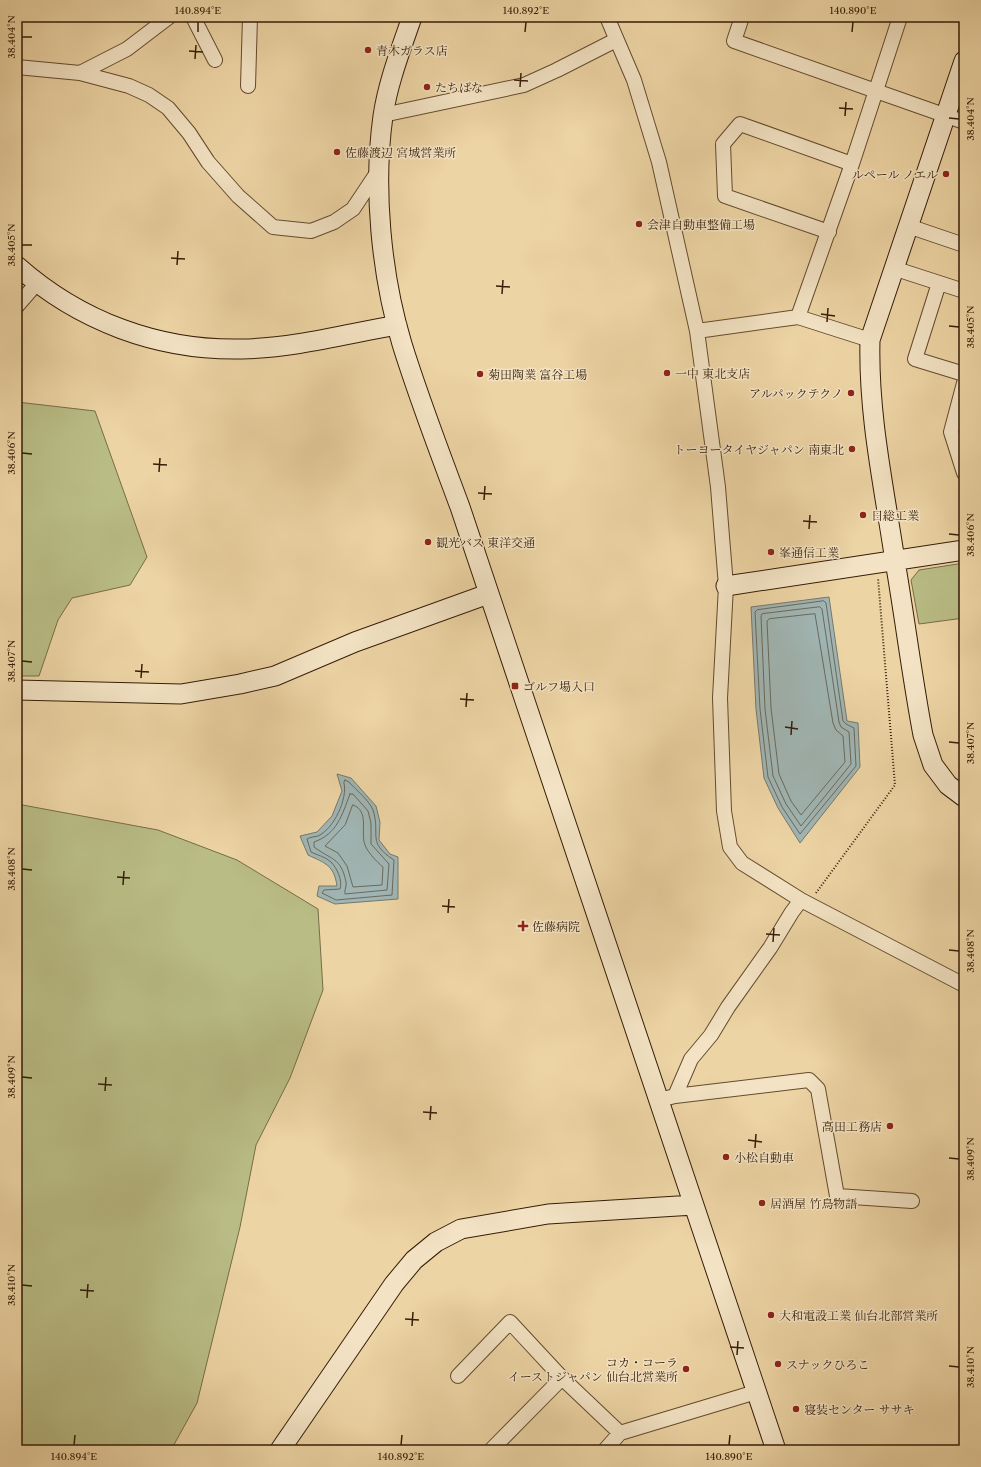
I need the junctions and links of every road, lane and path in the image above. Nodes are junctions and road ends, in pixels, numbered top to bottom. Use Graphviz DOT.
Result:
graph roads {
  1 [pos="169,17"];
  2 [pos="194,17"];
  3 [pos="250,17"];
  4 [pos="412,17"];
  5 [pos="607,17"];
  6 [pos="742,17"];
  7 [pos="900,17"];
  8 [pos="616,40"];
  9 [pos="215,60"];
  10 [pos="964,62"];
  11 [pos="17,67"];
  12 [pos="80,74"];
  13 [pos="248,86"];
  14 [pos="876,90"];
  15 [pos="383,115"];
  16 [pos="946,116"];
  17 [pos="964,122"];
  18 [pos="852,164"];
  19 [pos="380,169"];
  20 [pos="908,226"];
  21 [pos="829,232"];
  22 [pos="964,245"];
  23 [pos="17,266"];
  24 [pos="894,268"];
  25 [pos="37,283"];
  26 [pos="939,283"];
  27 [pos="964,291"];
  28 [pos="17,306"];
  29 [pos="798,317"];
  30 [pos="397,325"];
  31 [pos="697,331"];
  32 [pos="870,340"];
  33 [pos="964,374"];
  34 [pos="964,383"];
  35 [pos="964,473"];
  36 [pos="964,550"];
  37 [pos="895,560"];
  38 [pos="877,562"];
  39 [pos="726,586"];
  40 [pos="488,594"];
  41 [pos="17,690"];
  42 [pos="964,797"];
  43 [pos="801,900"];
  44 [pos="964,985"];
  45 [pos="667,1098"];
  46 [pos="912,1200"];
  47 [pos="694,1205"];
  48 [pos="458,1376"];
  49 [pos="562,1378"];
  50 [pos="756,1392"];
  51 [pos="620,1434"];
  52 [pos="280,1450"];
  53 [pos="491,1450"];
  54 [pos="605,1450"];
  55 [pos="776,1450"];
  1 -- 12 [label="street"];
  2 -- 9 [label="street"];
  3 -- 13 [label="street"];
  4 -- 15 [label="street"];
  5 -- 8 [label="street"];
  6 -- 14 [label="street"];
  7 -- 14 [label="street"];
  8 -- 15 [label="street"];
  8 -- 31 [label="street"];
  10 -- 16 [label="street"];
  11 -- 12 [label="street"];
  12 -- 19 [label="street"];
  14 -- 16 [label="street"];
  14 -- 18 [label="street"];
  15 -- 19 [label="street"];
  16 -- 17 [label="street"];
  16 -- 20 [label="street"];
  18 -- 21 [label="street"];
  18 -- 21 [label="street"];
  19 -- 30 [label="street"];
  20 -- 22 [label="street"];
  20 -- 24 [label="street"];
  21 -- 29 [label="street"];
  23 -- 25 [label="street"];
  24 -- 26 [label="street"];
  24 -- 32 [label="street"];
  25 -- 28 [label="street"];
  25 -- 30 [label="street"];
  26 -- 27 [label="street"];
  26 -- 33 [label="street"];
  29 -- 31 [label="street"];
  29 -- 32 [label="street"];
  30 -- 40 [label="street"];
  31 -- 39 [label="street"];
  32 -- 37 [label="street"];
  34 -- 35 [label="street"];
  36 -- 37 [label="street"];
  37 -- 38 [label="street"];
  37 -- 42 [label="street"];
  38 -- 39 [label="street"];
  38 -- 43 [label="path"];
  39 -- 43 [label="street"];
  40 -- 41 [label="street"];
  40 -- 45 [label="street"];
  43 -- 44 [label="street"];
  43 -- 45 [label="street"];
  45 -- 46 [label="street"];
  45 -- 47 [label="street"];
  47 -- 50 [label="street"];
  47 -- 52 [label="street"];
  48 -- 49 [label="street"];
  49 -- 51 [label="street"];
  49 -- 53 [label="street"];
  50 -- 51 [label="street"];
  50 -- 55 [label="street"];
  51 -- 54 [label="street"];
}
